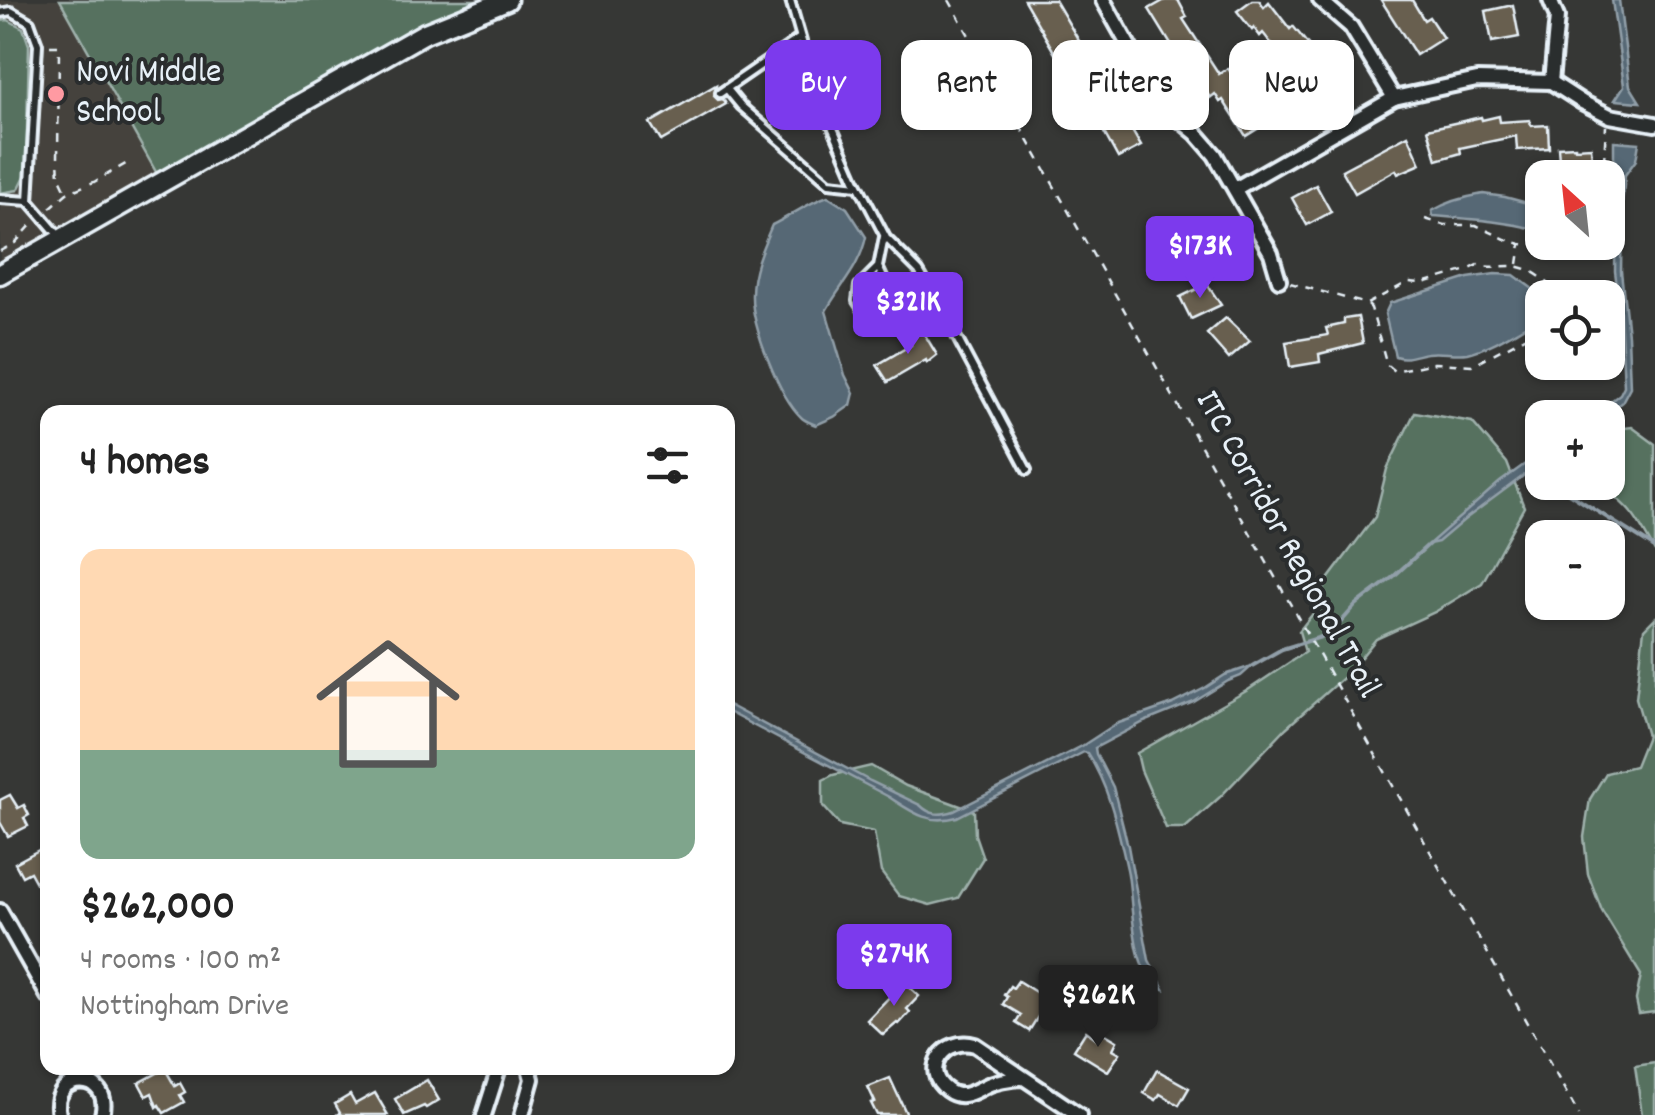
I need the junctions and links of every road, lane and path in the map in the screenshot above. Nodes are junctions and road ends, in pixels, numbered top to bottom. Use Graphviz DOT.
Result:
graph roads {
  1 [pos="507,0"];
  2 [pos="790,0"];
  3 [pos="949,0"];
  4 [pos="1103,0"];
  5 [pos="1320,0"];
  6 [pos="1550,0"];
  7 [pos="0,13"];
  8 [pos="46,38"];
  9 [pos="800,38"];
  10 [pos="1551,82"];
  11 [pos="1394,98"];
  12 [pos="1607,115"];
  13 [pos="1655,124"];
  14 [pos="1604,160"];
  15 [pos="130,161"];
  16 [pos="858,186"];
  17 [pos="1235,189"];
  18 [pos="67,193"];
  19 [pos="0,199"];
  20 [pos="30,201"];
  21 [pos="42,216"];
  22 [pos="1425,218"];
  23 [pos="885,235"];
  24 [pos="61,238"];
  25 [pos="1521,244"];
  26 [pos="1525,244"];
  27 [pos="0,252"];
  28 [pos="1518,266"];
  29 [pos="878,267"];
  30 [pos="0,274"];
  31 [pos="1279,280"];
  32 [pos="1546,280"];
  33 [pos="1366,304"];
  34 [pos="1525,337"];
  35 [pos="1028,470"];
  36 [pos="0,911"];
  37 [pos="16,939"];
  38 [pos="1,948"];
  39 [pos="40,982"];
  40 [pos="80,1075"];
  41 [pos="82,1075"];
  42 [pos="497,1075"];
  43 [pos="531,1075"];
  44 [pos="1021,1078"];
  45 [pos="59,1115"];
  46 [pos="102,1115"];
  47 [pos="484,1115"];
  48 [pos="522,1115"];
  49 [pos="1080,1115"];
  50 [pos="1579,1115"];
  1 -- 24 [label="street"];
  2 -- 9 [label="lane"];
  3 -- 50 [label="path, ITC Corridor Regional Trail"];
  4 -- 17 [label="street"];
  5 -- 11 [label="street"];
  6 -- 10 [label="street"];
  7 -- 20 [label="lane"];
  8 -- 18 [label="path"];
  9 -- 16 [label="lane"];
  9 -- 16 [label="lane"];
  10 -- 11 [label="street"];
  10 -- 12 [label="street"];
  11 -- 17 [label="street"];
  12 -- 13 [label="street"];
  12 -- 14 [label="path"];
  15 -- 18 [label="path"];
  16 -- 23 [label="lane"];
  17 -- 31 [label="street"];
  18 -- 21 [label="path"];
  19 -- 20 [label="lane"];
  20 -- 21 [label="lane"];
  21 -- 24 [label="lane"];
  21 -- 27 [label="path"];
  22 -- 25 [label="path"];
  23 -- 29 [label="lane"];
  23 -- 35 [label="lane"];
  24 -- 30 [label="street"];
  25 -- 26 [label="path"];
  25 -- 28 [label="path"];
  28 -- 32 [label="path"];
  28 -- 33 [label="path"];
  29 -- 29 [label="lane"];
  31 -- 33 [label="path"];
  33 -- 34 [label="path"];
  36 -- 37 [label="street"];
  37 -- 38 [label="street"];
  37 -- 39 [label="street"];
  40 -- 45 [label="street"];
  41 -- 46 [label="street"];
  42 -- 47 [label="street"];
  43 -- 48 [label="street"];
  44 -- 44 [label="street"];
  44 -- 49 [label="street"];
}
